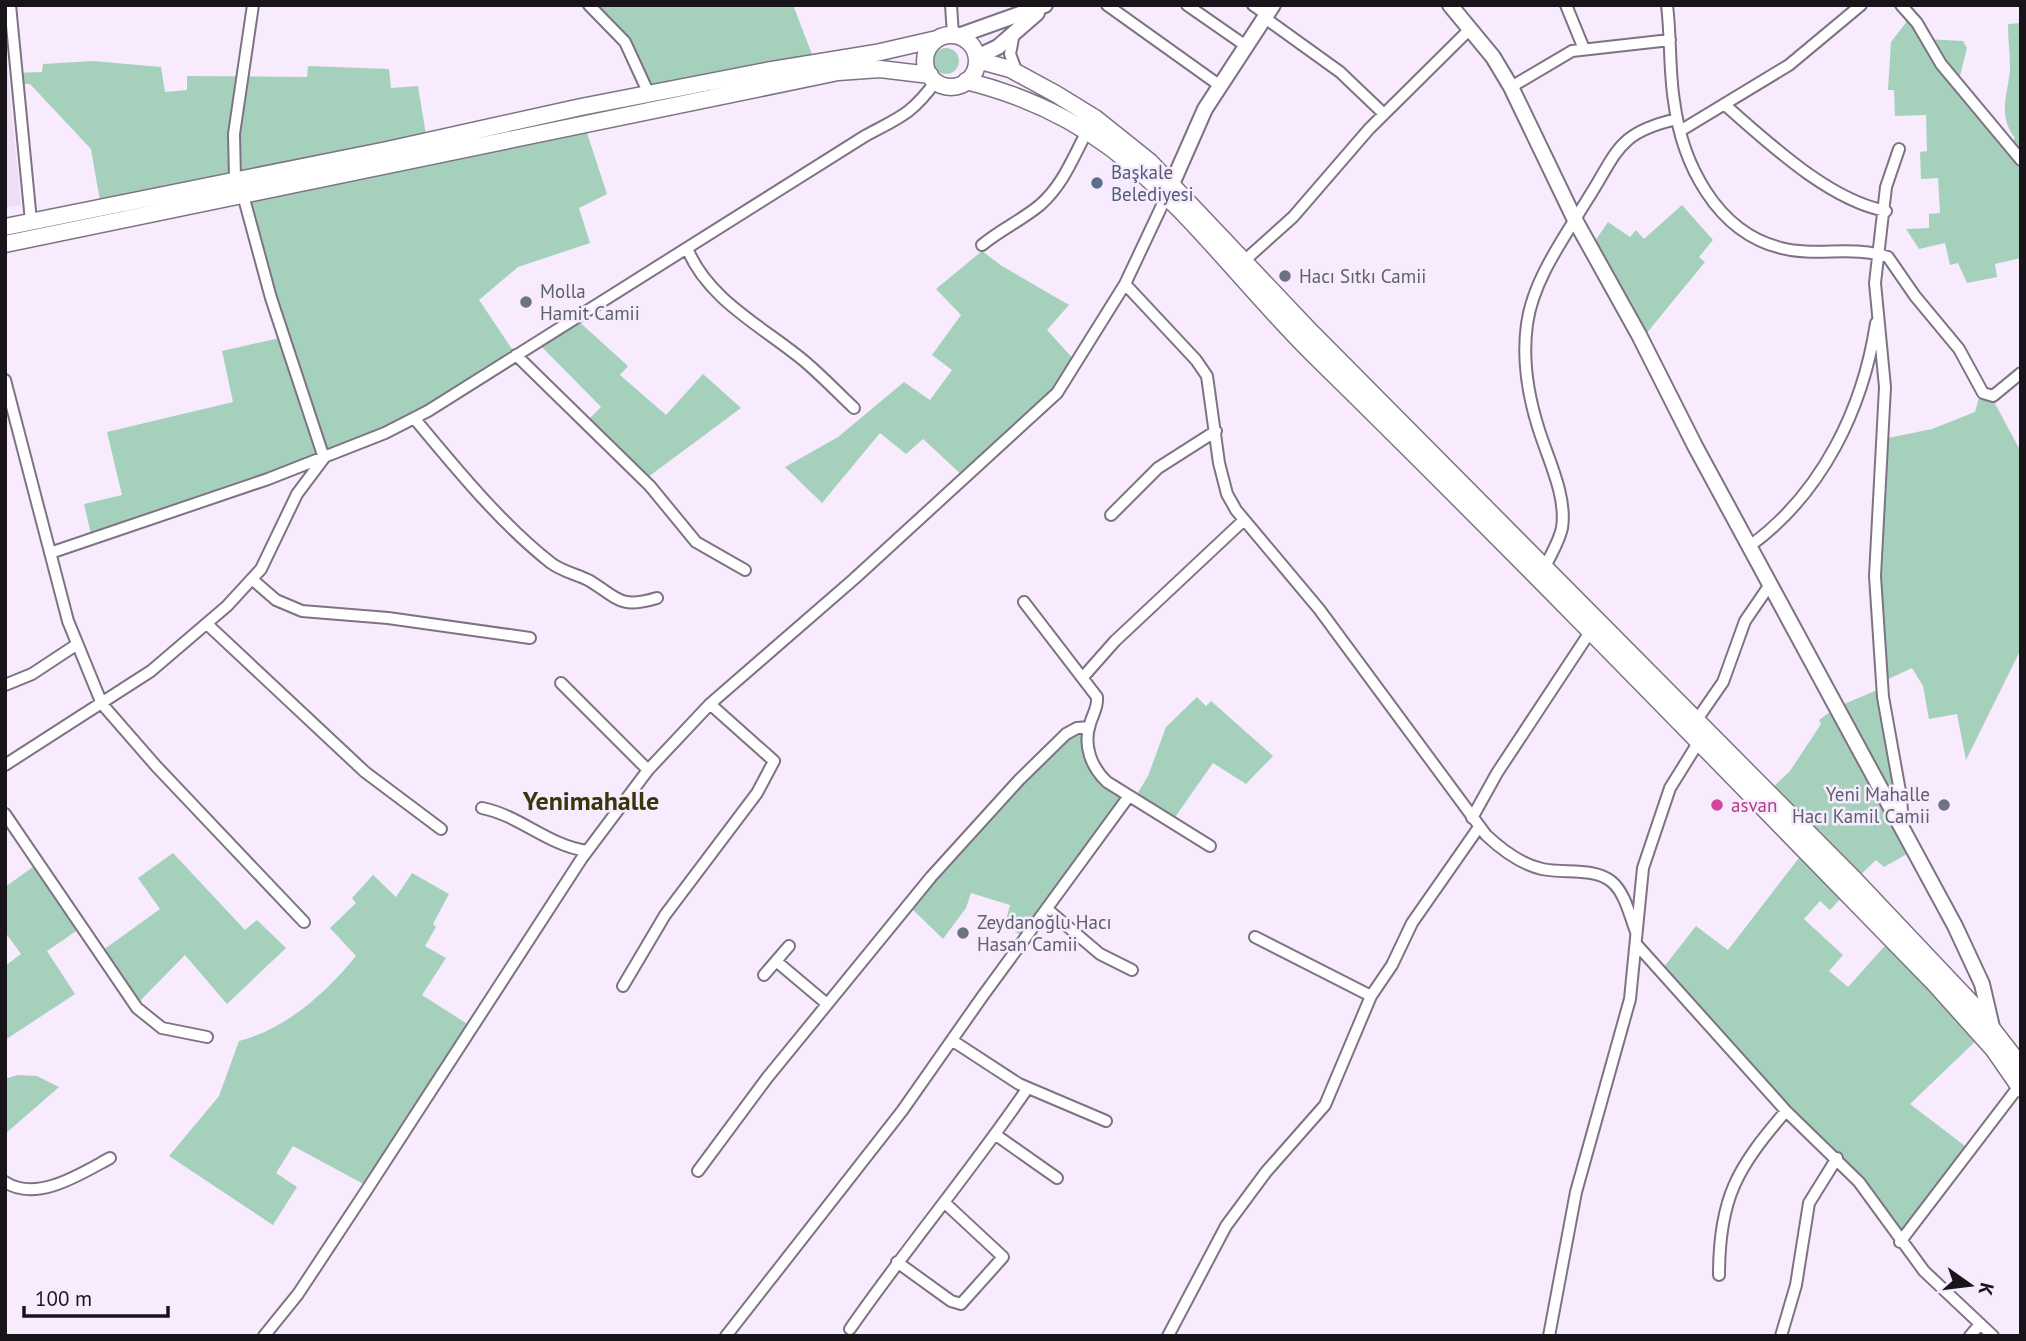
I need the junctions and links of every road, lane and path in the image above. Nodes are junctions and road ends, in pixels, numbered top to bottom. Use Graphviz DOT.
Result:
graph roads {
  1 [pos="9,5"];
  2 [pos="253,5"];
  3 [pos="589,5"];
  4 [pos="951,5"];
  5 [pos="1046,5"];
  6 [pos="1107,5"];
  7 [pos="1188,5"];
  8 [pos="1253,5"];
  9 [pos="1450,5"];
  10 [pos="1566,5"];
  11 [pos="1667,5"];
  12 [pos="1861,5"];
  13 [pos="1906,7"];
  14 [pos="1268,13"];
  15 [pos="1471,29"];
  16 [pos="1015,32"];
  17 [pos="8,35"];
  18 [pos="949,36"];
  19 [pos="1670,40"];
  20 [pos="1246,46"];
  21 [pos="1584,49"];
  22 [pos="977,58"];
  23 [pos="1017,73"];
  24 [pos="933,78"];
  25 [pos="966,81"];
  26 [pos="1219,85"];
  27 [pos="1511,87"];
  28 [pos="649,94"];
  29 [pos="1725,105"];
  30 [pos="1384,114"];
  31 [pos="1677,119"];
  32 [pos="1091,125"];
  33 [pos="1680,131"];
  34 [pos="1899,149"];
  35 [pos="2021,160"];
  36 [pos="235,179"];
  37 [pos="1169,190"];
  38 [pos="243,195"];
  39 [pos="1886,211"];
  40 [pos="1575,220"];
  41 [pos="31,221"];
  42 [pos="5,227"];
  43 [pos="5,244"];
  44 [pos="982,245"];
  45 [pos="687,248"];
  46 [pos="1879,255"];
  47 [pos="1244,261"];
  48 [pos="1125,284"];
  49 [pos="1877,313"];
  50 [pos="516,355"];
  51 [pos="2021,373"];
  52 [pos="5,380"];
  53 [pos="854,408"];
  54 [pos="414,418"];
  55 [pos="1216,431"];
  56 [pos="324,458"];
  57 [pos="1111,515"];
  58 [pos="1244,520"];
  59 [pos="1751,545"];
  60 [pos="50,553"];
  61 [pos="1545,567"];
  62 [pos="746,570"];
  63 [pos="253,580"];
  64 [pos="1771,583"];
  65 [pos="657,598"];
  66 [pos="1024,602"];
  67 [pos="207,624"];
  68 [pos="1590,632"];
  69 [pos="530,638"];
  70 [pos="76,645"];
  71 [pos="1084,676"];
  72 [pos="561,683"];
  73 [pos="5,685"];
  74 [pos="102,704"];
  75 [pos="710,704"];
  76 [pos="1696,722"];
  77 [pos="1088,727"];
  78 [pos="1698,743"];
  79 [pos="5,765"];
  80 [pos="648,770"];
  81 [pos="1129,796"];
  82 [pos="482,808"];
  83 [pos="5,814"];
  84 [pos="1476,822"];
  85 [pos="441,829"];
  86 [pos="1903,830"];
  87 [pos="1210,846"];
  88 [pos="587,851"];
  89 [pos="1047,909"];
  90 [pos="304,922"];
  91 [pos="1636,932"];
  92 [pos="1255,937"];
  93 [pos="1637,945"];
  94 [pos="789,946"];
  95 [pos="776,961"];
  96 [pos="1132,970"];
  97 [pos="764,975"];
  98 [pos="623,986"];
  99 [pos="1371,996"];
  100 [pos="827,1004"];
  101 [pos="1992,1027"];
  102 [pos="207,1037"];
  103 [pos="953,1041"];
  104 [pos="2021,1066"];
  105 [pos="2020,1087"];
  106 [pos="1027,1088"];
  107 [pos="1786,1111"];
  108 [pos="1106,1121"];
  109 [pos="996,1135"];
  110 [pos="110,1158"];
  111 [pos="1837,1158"];
  112 [pos="698,1171"];
  113 [pos="1057,1178"];
  114 [pos="5,1182"];
  115 [pos="945,1203"];
  116 [pos="1900,1242"];
  117 [pos="897,1262"];
  118 [pos="1719,1275"];
  119 [pos="1980,1324"];
  120 [pos="850,1329"];
  121 [pos="264,1336"];
  122 [pos="726,1336"];
  123 [pos="1168,1336"];
  124 [pos="1549,1336"];
  125 [pos="1781,1336"];
  126 [pos="1970,1336"];
  127 [pos="1993,1336"];
  1 -- 17 [label="street"];
  2 -- 36 [label="street"];
  3 -- 28 [label="street"];
  4 -- 18 [label="street"];
  5 -- 16 [label="street"];
  5 -- 18 [label="street"];
  6 -- 26 [label="street"];
  7 -- 20 [label="street"];
  8 -- 14 [label="street"];
  9 -- 15 [label="street"];
  10 -- 21 [label="street"];
  11 -- 19 [label="street"];
  12 -- 29 [label="street"];
  13 -- 35 [label="street"];
  14 -- 20 [label="street"];
  14 -- 30 [label="street"];
  15 -- 27 [label="street"];
  15 -- 30 [label="street"];
  16 -- 22 [label="street"];
  16 -- 23 [label="street"];
  17 -- 41 [label="street"];
  18 -- 22 [label="main road"];
  18 -- 24 [label="main road"];
  18 -- 28 [label="main road"];
  19 -- 21 [label="street"];
  19 -- 31 [label="street"];
  20 -- 26 [label="street"];
  21 -- 27 [label="street"];
  22 -- 23 [label="main road"];
  22 -- 25 [label="main road"];
  23 -- 32 [label="main road"];
  24 -- 25 [label="main road"];
  24 -- 38 [label="main road"];
  24 -- 45 [label="street"];
  25 -- 32 [label="main road"];
  26 -- 37 [label="street"];
  27 -- 40 [label="street"];
  28 -- 36 [label="main road"];
  29 -- 33 [label="street"];
  29 -- 39 [label="street"];
  30 -- 47 [label="street"];
  31 -- 33 [label="street"];
  31 -- 40 [label="street"];
  32 -- 37 [label="main road"];
  32 -- 44 [label="street"];
  33 -- 46 [label="street"];
  34 -- 39 [label="street"];
  36 -- 41 [label="main road"];
  37 -- 47 [label="main road"];
  37 -- 48 [label="street"];
  37 -- 68 [label="main road"];
  38 -- 43 [label="main road"];
  38 -- 56 [label="street"];
  39 -- 46 [label="street"];
  40 -- 59 [label="street"];
  40 -- 61 [label="street"];
  41 -- 42 [label="main road"];
  45 -- 50 [label="street"];
  45 -- 53 [label="street"];
  46 -- 49 [label="street"];
  46 -- 51 [label="street"];
  47 -- 61 [label="main road"];
  48 -- 55 [label="street"];
  48 -- 75 [label="street"];
  49 -- 59 [label="street"];
  49 -- 86 [label="street"];
  50 -- 54 [label="street"];
  50 -- 62 [label="street"];
  52 -- 60 [label="street"];
  54 -- 56 [label="street"];
  54 -- 65 [label="street"];
  55 -- 57 [label="street"];
  55 -- 58 [label="street"];
  56 -- 60 [label="street"];
  56 -- 63 [label="street"];
  58 -- 71 [label="street"];
  58 -- 84 [label="street"];
  59 -- 64 [label="street"];
  60 -- 70 [label="street"];
  61 -- 76 [label="main road"];
  63 -- 67 [label="street"];
  63 -- 69 [label="street"];
  64 -- 76 [label="street"];
  64 -- 86 [label="street"];
  66 -- 71 [label="street"];
  67 -- 74 [label="street"];
  67 -- 85 [label="street"];
  68 -- 78 [label="main road"];
  68 -- 84 [label="street"];
  70 -- 73 [label="street"];
  70 -- 74 [label="street"];
  71 -- 77 [label="street"];
  72 -- 80 [label="street"];
  74 -- 79 [label="street"];
  74 -- 90 [label="street"];
  75 -- 80 [label="street"];
  75 -- 98 [label="street"];
  76 -- 101 [label="main road"];
  77 -- 81 [label="street"];
  77 -- 100 [label="street"];
  78 -- 91 [label="street"];
  78 -- 105 [label="main road"];
  80 -- 88 [label="street"];
  81 -- 87 [label="street"];
  81 -- 89 [label="street"];
  82 -- 88 [label="street"];
  83 -- 102 [label="street"];
  84 -- 91 [label="street"];
  84 -- 99 [label="street"];
  86 -- 101 [label="street"];
  88 -- 121 [label="street"];
  89 -- 96 [label="street"];
  89 -- 103 [label="street"];
  91 -- 93 [label="street"];
  92 -- 99 [label="street"];
  93 -- 107 [label="street"];
  93 -- 124 [label="street"];
  94 -- 95 [label="street"];
  95 -- 97 [label="street"];
  95 -- 100 [label="street"];
  99 -- 123 [label="street"];
  100 -- 112 [label="street"];
  101 -- 104 [label="main road"];
  103 -- 106 [label="street"];
  103 -- 122 [label="street"];
  105 -- 116 [label="street"];
  106 -- 108 [label="street"];
  106 -- 109 [label="street"];
  107 -- 111 [label="street"];
  107 -- 118 [label="street"];
  109 -- 113 [label="street"];
  109 -- 115 [label="street"];
  110 -- 114 [label="street"];
  111 -- 116 [label="street"];
  111 -- 125 [label="street"];
  115 -- 117 [label="street"];
  115 -- 117 [label="street"];
  116 -- 119 [label="street"];
  117 -- 120 [label="street"];
  119 -- 126 [label="street"];
  119 -- 127 [label="street"];
}
